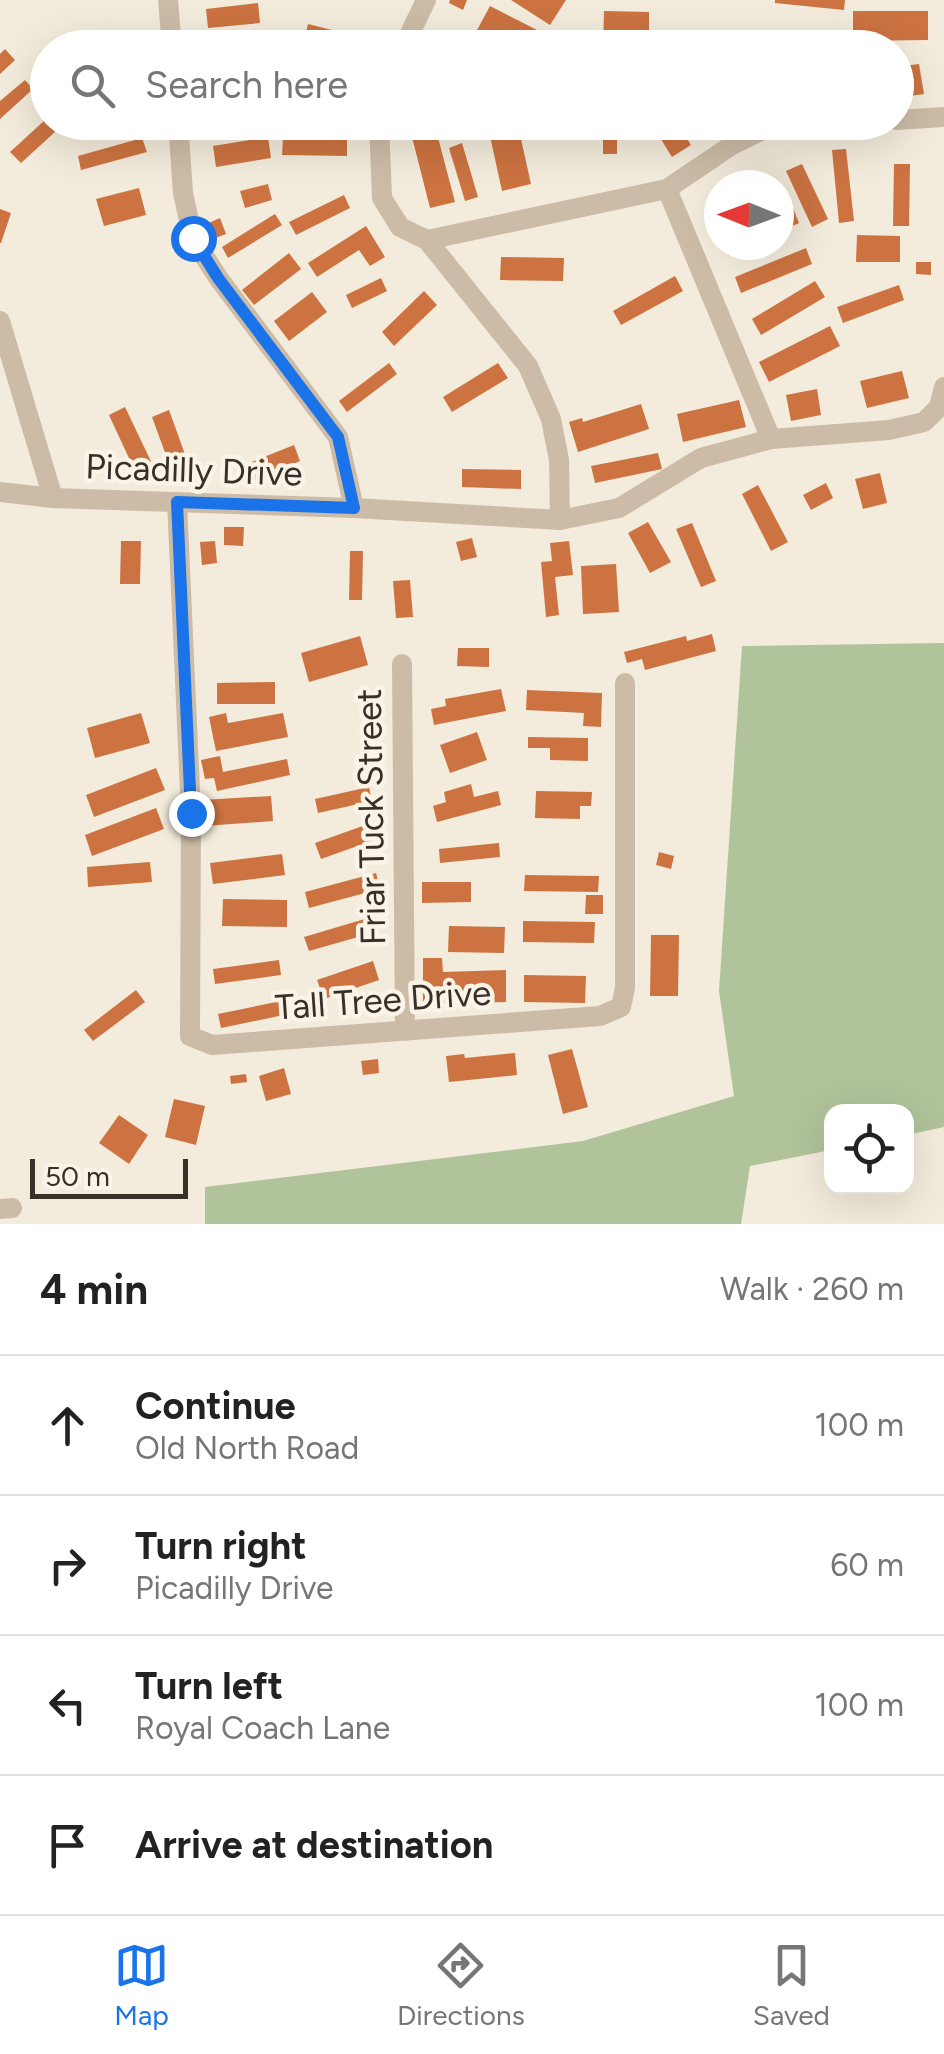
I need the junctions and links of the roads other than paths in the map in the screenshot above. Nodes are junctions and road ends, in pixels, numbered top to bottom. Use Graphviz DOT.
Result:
graph roads {
  1 [pos="168,0"];
  2 [pos="426,0"];
  3 [pos="170,30"];
  4 [pos="412,30"];
  5 [pos="944,117"];
  6 [pos="914,119"];
  7 [pos="179,140"];
  8 [pos="380,140"];
  9 [pos="743,140"];
  10 [pos="667,188"];
  11 [pos="427,240"];
  12 [pos="0,321"];
  13 [pos="944,387"];
  14 [pos="771,440"];
  15 [pos="0,492"];
  16 [pos="54,498"];
  17 [pos="177,502"];
  18 [pos="354,508"];
  19 [pos="560,520"];
  20 [pos="402,664"];
  21 [pos="625,683"];
  22 [pos="405,1030"];
  1 -- 3 [label="street"];
  2 -- 4 [label="street"];
  5 -- 6 [label="street"];
  7 -- 18 [label="street"];
  8 -- 11 [label="street"];
  9 -- 10 [label="street"];
  10 -- 11 [label="street"];
  10 -- 14 [label="street"];
  11 -- 19 [label="street"];
  12 -- 16 [label="street"];
  13 -- 14 [label="street, Picadilly Drive"];
  14 -- 19 [label="street, Picadilly Drive"];
  15 -- 16 [label="street, Picadilly Drive"];
  16 -- 17 [label="street, Picadilly Drive"];
  17 -- 18 [label="street, Picadilly Drive"];
  17 -- 22 [label="street, Tall Tree Drive"];
  18 -- 19 [label="street, Picadilly Drive"];
  20 -- 22 [label="street, Friar Tuck Street"];
  21 -- 22 [label="street, Tall Tree Drive"];
}
